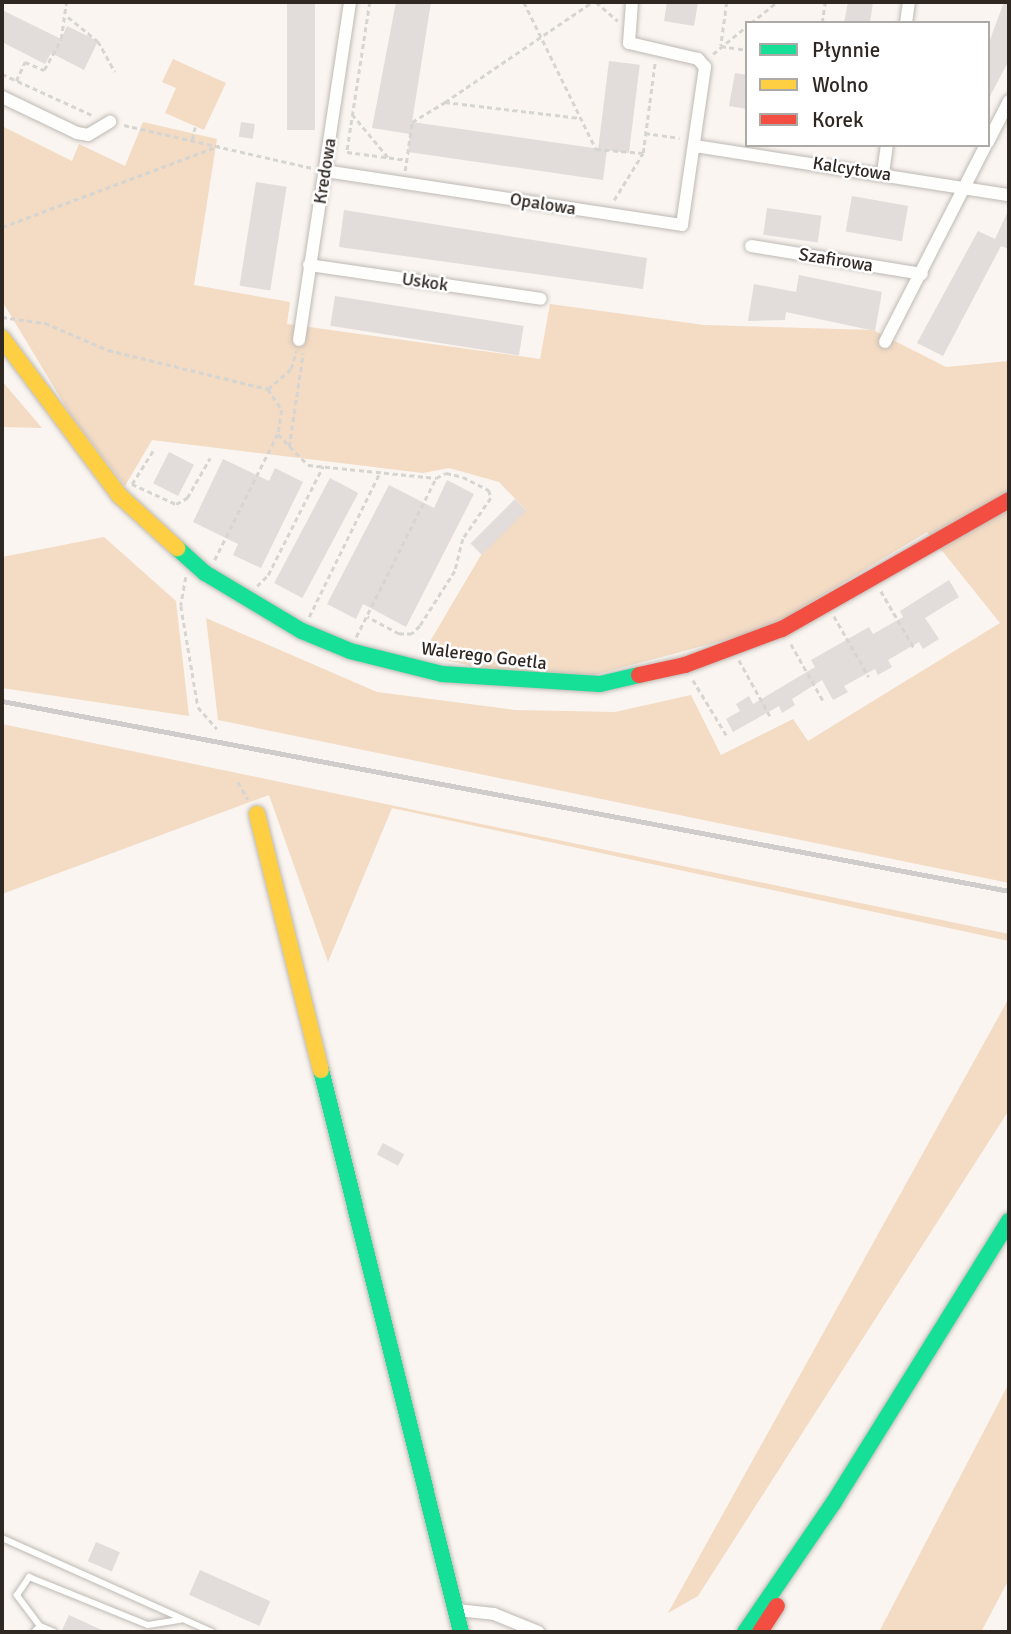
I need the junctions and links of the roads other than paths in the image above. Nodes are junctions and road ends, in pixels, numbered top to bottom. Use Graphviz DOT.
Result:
graph roads {
  1 [pos="350,2"];
  2 [pos="632,2"];
  3 [pos="909,2"];
  4 [pos="906,21"];
  5 [pos="2,97"];
  6 [pos="1009,101"];
  7 [pos="110,122"];
  8 [pos="990,138"];
  9 [pos="695,143"];
  10 [pos="887,147"];
  11 [pos="985,147"];
  12 [pos="325,171"];
  13 [pos="883,173"];
  14 [pos="964,189"];
  15 [pos="1009,195"];
  16 [pos="751,246"];
  17 [pos="309,265"];
  18 [pos="922,274"];
  19 [pos="541,299"];
  20 [pos="2,338"];
  21 [pos="299,340"];
  22 [pos="885,342"];
  23 [pos="1009,500"];
  24 [pos="257,814"];
  25 [pos="1009,1221"];
  26 [pos="834,1502"];
  27 [pos="2,1538"];
  28 [pos="457,1610"];
  29 [pos="183,1619"];
  30 [pos="37,1629"];
  31 [pos="54,1632"];
  32 [pos="212,1632"];
  33 [pos="461,1632"];
  34 [pos="538,1632"];
  35 [pos="745,1632"];
  36 [pos="760,1632"];
  1 -- 12 [label="street, Kredowa"];
  2 -- 9 [label="street"];
  3 -- 4 [label="street"];
  5 -- 7 [label="street"];
  6 -- 8 [label="street"];
  9 -- 12 [label="street, Opalowa"];
  9 -- 13 [label="street, Kalcytowa"];
  10 -- 13 [label="street"];
  11 -- 14 [label="street"];
  12 -- 17 [label="street, Kredowa"];
  13 -- 14 [label="street, Kalcytowa"];
  14 -- 15 [label="street, Kalcytowa"];
  14 -- 18 [label="street"];
  16 -- 18 [label="street, Szafirowa"];
  17 -- 19 [label="street, Uskok"];
  17 -- 21 [label="street, Kredowa"];
  18 -- 22 [label="street"];
  20 -- 23 [label="street, Walerego Goetla"];
  24 -- 28 [label="street"];
  25 -- 26 [label="street"];
  26 -- 35 [label="street"];
  26 -- 36 [label="street"];
  27 -- 29 [label="lane"];
  28 -- 33 [label="street"];
  28 -- 34 [label="street"];
  29 -- 30 [label="lane"];
  29 -- 32 [label="lane"];
  30 -- 31 [label="lane"];
}
